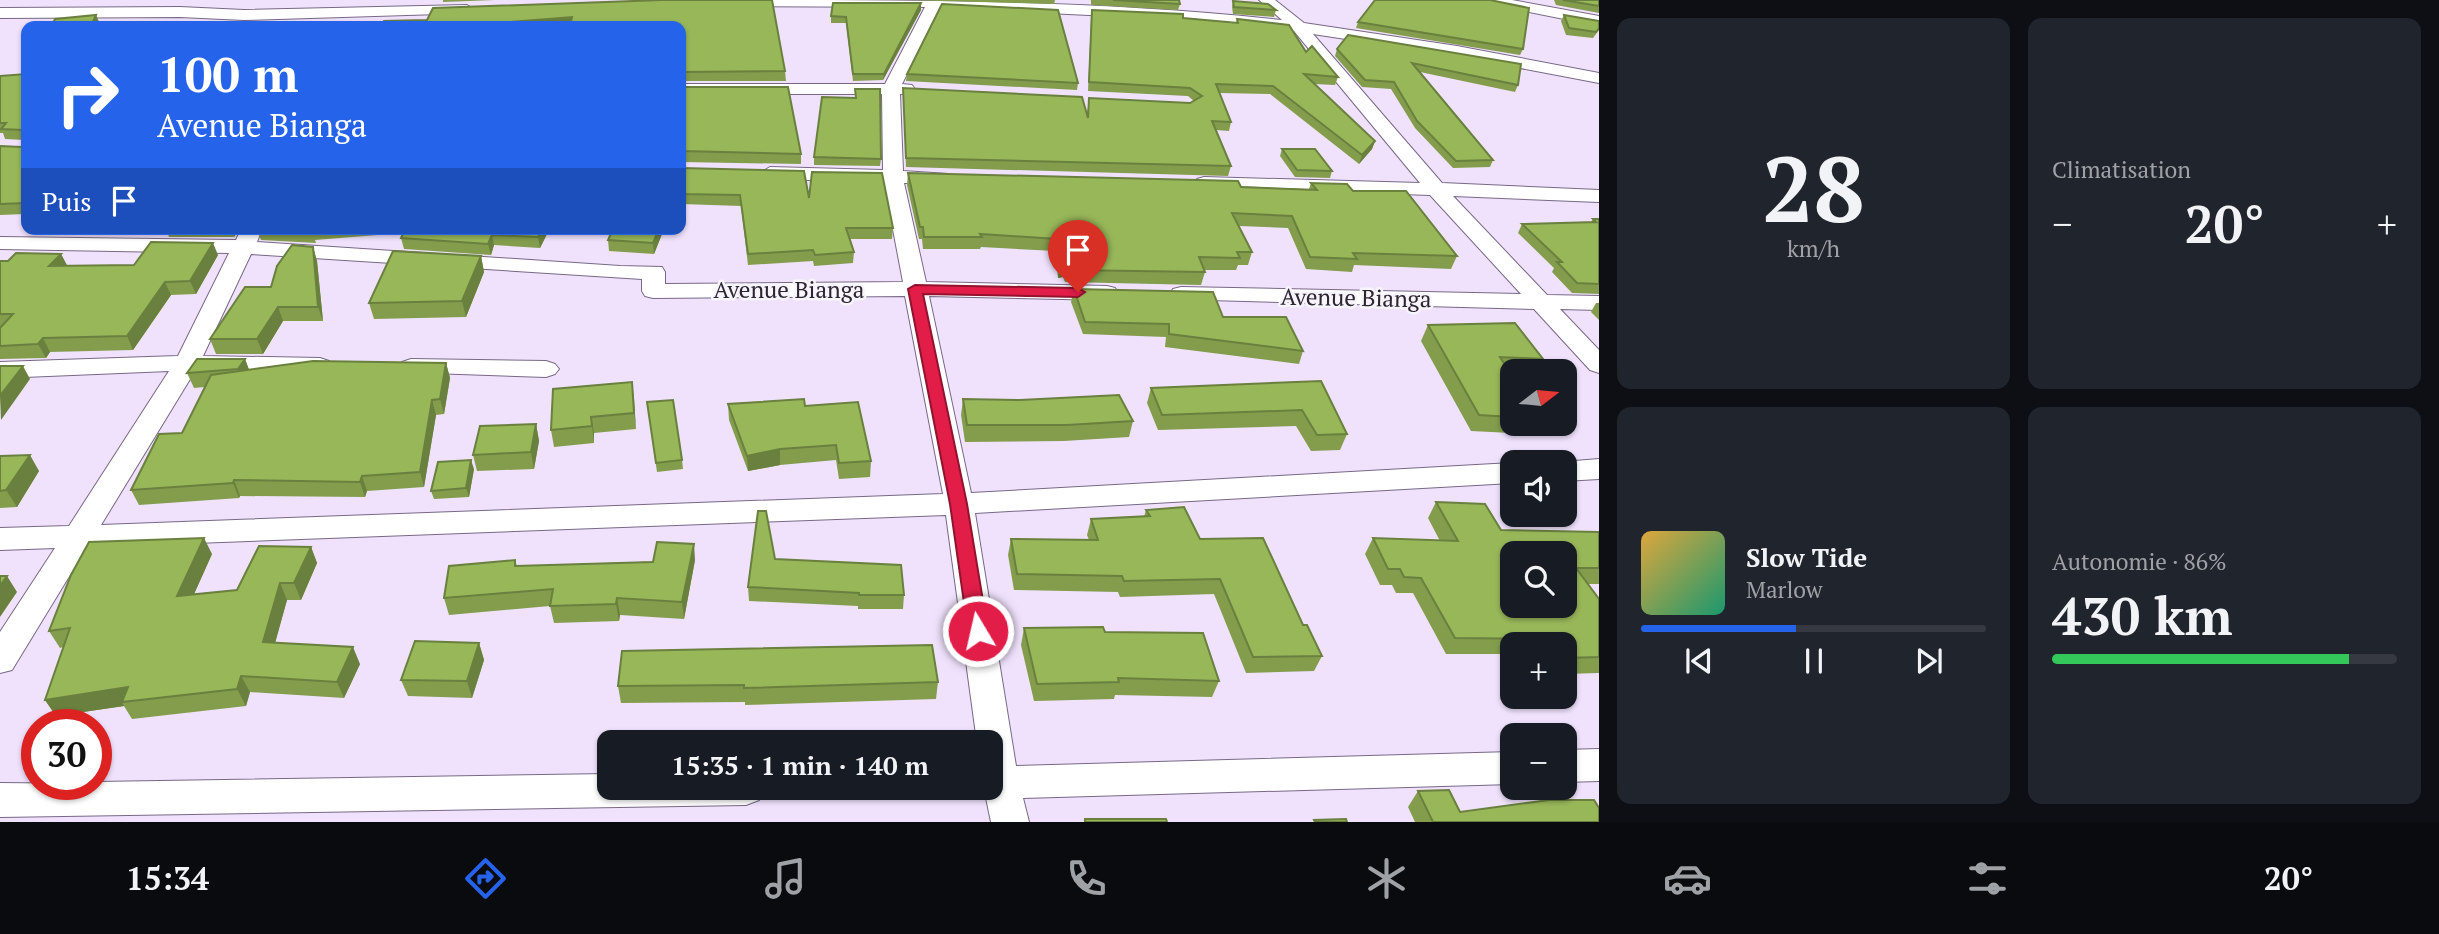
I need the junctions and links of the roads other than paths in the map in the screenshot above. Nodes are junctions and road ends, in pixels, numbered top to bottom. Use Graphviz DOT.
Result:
graph roads {
  1 [pos="1204,0"];
  2 [pos="1266,0"];
  3 [pos="1489,0"];
  4 [pos="718,2"];
  5 [pos="935,3"];
  6 [pos="475,6"];
  7 [pos="0,13"];
  8 [pos="1192,15"];
  9 [pos="372,20"];
  10 [pos="1599,21"];
  11 [pos="1299,27"];
  12 [pos="1599,78"];
  13 [pos="891,88"];
  14 [pos="686,89"];
  15 [pos="918,90"];
  16 [pos="747,172"];
  17 [pos="893,177"];
  18 [pos="962,178"];
  19 [pos="1185,183"];
  20 [pos="1436,189"];
  21 [pos="1599,196"];
  22 [pos="246,238"];
  23 [pos="0,243"];
  24 [pos="915,289"];
  25 [pos="1123,293"];
  26 [pos="1164,294"];
  27 [pos="1538,301"];
  28 [pos="1599,303"];
  29 [pos="187,363"];
  30 [pos="1599,365"];
  31 [pos="339,366"];
  32 [pos="380,366"];
  33 [pos="546,369"];
  34 [pos="0,370"];
  35 [pos="1599,469"];
  36 [pos="1577,470"];
  37 [pos="1500,474"];
  38 [pos="959,504"];
  39 [pos="76,537"];
  40 [pos="0,539"];
  41 [pos="0,660"];
  42 [pos="989,730"];
  43 [pos="1599,765"];
  44 [pos="1577,766"];
  45 [pos="1500,768"];
  46 [pos="1003,783"];
  47 [pos="597,790"];
  48 [pos="0,800"];
  49 [pos="1002,800"];
  50 [pos="1010,822"];
  1 -- 8 [label="street"];
  2 -- 11 [label="street"];
  3 -- 10 [label="street"];
  4 -- 5 [label="street"];
  5 -- 8 [label="street"];
  5 -- 13 [label="street"];
  6 -- 9 [label="street"];
  7 -- 9 [label="street"];
  8 -- 11 [label="street"];
  11 -- 12 [label="street"];
  11 -- 20 [label="street"];
  13 -- 14 [label="street"];
  13 -- 15 [label="street"];
  13 -- 17 [label="street"];
  16 -- 17 [label="street"];
  17 -- 18 [label="street"];
  17 -- 24 [label="street"];
  19 -- 20 [label="street"];
  20 -- 21 [label="street"];
  20 -- 27 [label="street"];
  22 -- 23 [label="street, Avenue Bianga"];
  22 -- 24 [label="street, Avenue Bianga"];
  22 -- 29 [label="street"];
  24 -- 25 [label="street, Avenue Bianga"];
  24 -- 38 [label="street"];
  26 -- 27 [label="street, Avenue Bianga"];
  27 -- 28 [label="street, Avenue Bianga"];
  27 -- 30 [label="street"];
  29 -- 31 [label="street"];
  29 -- 34 [label="street"];
  29 -- 39 [label="street"];
  32 -- 33 [label="street"];
  35 -- 36 [label="street"];
  37 -- 38 [label="street"];
  38 -- 39 [label="street"];
  38 -- 42 [label="street"];
  39 -- 40 [label="street"];
  39 -- 41 [label="street"];
  43 -- 44 [label="street"];
  45 -- 46 [label="street"];
  47 -- 48 [label="street"];
  49 -- 50 [label="street"];
}
